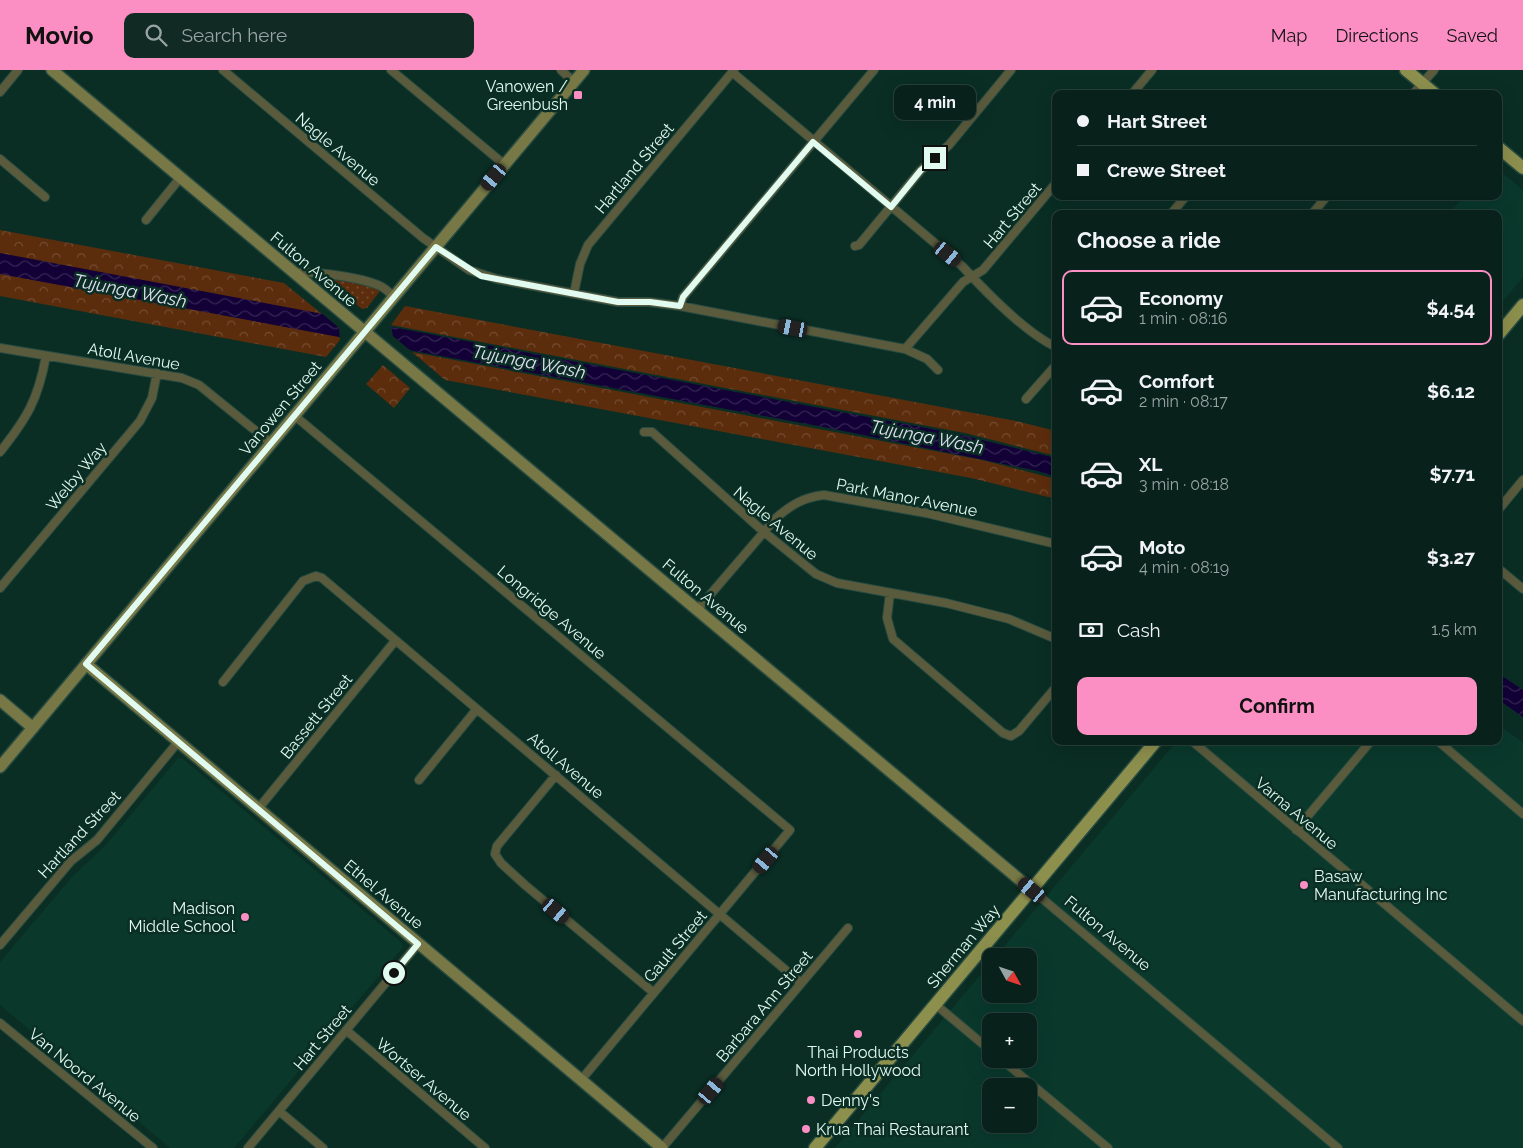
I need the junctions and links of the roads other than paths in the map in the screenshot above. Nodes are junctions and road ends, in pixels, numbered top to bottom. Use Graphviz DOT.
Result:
graph roads {
  1 [pos="18,70"];
  2 [pos="52,70"];
  3 [pos="223,70"];
  4 [pos="391,70"];
  5 [pos="561,70"];
  6 [pos="584,70"];
  7 [pos="874,70"];
  8 [pos="1011,70"];
  9 [pos="1152,70"];
  10 [pos="1406,70"];
  11 [pos="1434,70"];
  12 [pos="733,71"];
  13 [pos="574,82"];
  14 [pos="1422,83"];
  15 [pos="1135,90"];
  16 [pos="1417,90"];
  17 [pos="1430,90"];
  18 [pos="0,92"];
  19 [pos="813,142"];
  20 [pos="1502,150"];
  21 [pos="0,159"];
  22 [pos="505,165"];
  23 [pos="1523,168"];
  24 [pos="180,178"];
  25 [pos="1052,188"];
  26 [pos="46,197"];
  27 [pos="1183,200"];
  28 [pos="1324,200"];
  29 [pos="891,207"];
  30 [pos="1175,210"];
  31 [pos="1315,210"];
  32 [pos="146,220"];
  33 [pos="856,246"];
  34 [pos="436,247"];
  35 [pos="294,273"];
  36 [pos="973,278"];
  37 [pos="574,294"];
  38 [pos="394,297"];
  39 [pos="1523,305"];
  40 [pos="680,306"];
  41 [pos="1502,330"];
  42 [pos="364,332"];
  43 [pos="1052,345"];
  44 [pos="0,348"];
  45 [pos="905,348"];
  46 [pos="46,356"];
  47 [pos="938,370"];
  48 [pos="1052,370"];
  49 [pos="157,373"];
  50 [pos="1026,399"];
  51 [pos="295,416"];
  52 [pos="644,432"];
  53 [pos="272,444"];
  54 [pos="0,452"];
  55 [pos="1523,480"];
  56 [pos="1502,505"];
  57 [pos="764,532"];
  58 [pos="1052,543"];
  59 [pos="1502,572"];
  60 [pos="0,588"];
  61 [pos="1523,590"];
  62 [pos="890,593"];
  63 [pos="698,610"];
  64 [pos="1052,637"];
  65 [pos="396,641"];
  66 [pos="86,664"];
  67 [pos="223,682"];
  68 [pos="1052,692"];
  69 [pos="0,700"];
  70 [pos="476,710"];
  71 [pos="33,728"];
  72 [pos="178,742"];
  73 [pos="1153,745"];
  74 [pos="1197,745"];
  75 [pos="1368,745"];
  76 [pos="1443,745"];
  77 [pos="0,767"];
  78 [pos="556,775"];
  79 [pos="419,780"];
  80 [pos="258,809"];
  81 [pos="1523,814"];
  82 [pos="790,830"];
  83 [pos="1296,830"];
  84 [pos="1032,890"];
  85 [pos="721,914"];
  86 [pos="848,928"];
  87 [pos="418,944"];
  88 [pos="0,945"];
  89 [pos="801,983"];
  90 [pos="654,993"];
  91 [pos="936,1004"];
  92 [pos="1523,1021"];
  93 [pos="0,1023"];
  94 [pos="346,1030"];
  95 [pos="982,1043"];
  96 [pos="1012,1068"];
  97 [pos="581,1080"];
  98 [pos="279,1111"];
  99 [pos="153,1148"];
  100 [pos="248,1148"];
  101 [pos="323,1148"];
  102 [pos="485,1148"];
  103 [pos="662,1148"];
  104 [pos="815,1148"];
  105 [pos="1108,1148"];
  106 [pos="1338,1148"];
  1 -- 18 [label="street"];
  2 -- 24 [label="street, Fulton Avenue"];
  3 -- 34 [label="street, Nagle Avenue"];
  4 -- 22 [label="street"];
  5 -- 13 [label="street"];
  6 -- 13 [label="street, Vanowen Street"];
  7 -- 19 [label="street"];
  8 -- 29 [label="street"];
  9 -- 15 [label="street"];
  10 -- 14 [label="main road"];
  11 -- 14 [label="street"];
  12 -- 19 [label="street"];
  12 -- 37 [label="street, Hartland Street"];
  13 -- 22 [label="street, Vanowen Street"];
  14 -- 16 [label="street"];
  14 -- 17 [label="main road"];
  19 -- 29 [label="street"];
  19 -- 40 [label="street"];
  20 -- 23 [label="main road"];
  21 -- 26 [label="street"];
  22 -- 34 [label="street, Vanowen Street"];
  24 -- 32 [label="street"];
  24 -- 35 [label="street, Fulton Avenue"];
  25 -- 36 [label="street, Hart Street"];
  27 -- 30 [label="street"];
  28 -- 31 [label="street"];
  29 -- 33 [label="street"];
  29 -- 36 [label="street"];
  34 -- 37 [label="street"];
  34 -- 38 [label="street, Vanowen Street"];
  35 -- 38 [label="street"];
  35 -- 42 [label="street, Fulton Avenue"];
  36 -- 43 [label="street"];
  36 -- 45 [label="street, Hart Street"];
  37 -- 40 [label="street"];
  38 -- 42 [label="street, Vanowen Street"];
  39 -- 41 [label="main road"];
  40 -- 45 [label="street"];
  42 -- 51 [label="street, Vanowen Street"];
  42 -- 63 [label="street, Fulton Avenue"];
  44 -- 46 [label="street, Atoll Avenue"];
  45 -- 47 [label="street"];
  46 -- 49 [label="street, Atoll Avenue"];
  46 -- 54 [label="street"];
  48 -- 50 [label="street"];
  49 -- 53 [label="street, Atoll Avenue"];
  49 -- 60 [label="street, Welby Way"];
  51 -- 53 [label="street, Vanowen Street"];
  51 -- 82 [label="street, Longridge Avenue"];
  52 -- 57 [label="street, Nagle Avenue"];
  53 -- 66 [label="street, Vanowen Street"];
  55 -- 56 [label="street"];
  57 -- 58 [label="street, Park Manor Avenue"];
  57 -- 62 [label="street, Nagle Avenue"];
  57 -- 63 [label="street"];
  59 -- 61 [label="street"];
  62 -- 64 [label="street"];
  62 -- 68 [label="street"];
  63 -- 84 [label="street, Fulton Avenue"];
  65 -- 67 [label="street, Atoll Avenue"];
  65 -- 70 [label="street, Atoll Avenue"];
  65 -- 80 [label="street, Bassett Street"];
  66 -- 71 [label="street, Vanowen Street"];
  66 -- 72 [label="street, Ethel Avenue"];
  69 -- 71 [label="street"];
  70 -- 78 [label="street, Atoll Avenue"];
  70 -- 79 [label="street"];
  71 -- 77 [label="street, Vanowen Street"];
  72 -- 80 [label="street, Ethel Avenue"];
  72 -- 88 [label="street, Hartland Street"];
  73 -- 84 [label="main road, Sherman Way"];
  74 -- 83 [label="street, Varna Avenue"];
  75 -- 83 [label="street"];
  76 -- 81 [label="street"];
  78 -- 85 [label="street, Atoll Avenue"];
  78 -- 90 [label="street"];
  80 -- 87 [label="street, Ethel Avenue"];
  82 -- 85 [label="street, Gault Street"];
  83 -- 92 [label="street, Varna Avenue"];
  84 -- 91 [label="main road, Sherman Way"];
  84 -- 106 [label="street, Fulton Avenue"];
  85 -- 89 [label="street, Atoll Avenue"];
  85 -- 90 [label="street, Gault Street"];
  86 -- 89 [label="street, Barbara Ann Street"];
  87 -- 94 [label="street, Hart Street"];
  87 -- 97 [label="street, Ethel Avenue"];
  89 -- 103 [label="street, Barbara Ann Street"];
  90 -- 97 [label="street, Gault Street"];
  91 -- 95 [label="street"];
  91 -- 104 [label="main road, Sherman Way"];
  93 -- 99 [label="street, Van Noord Avenue"];
  94 -- 98 [label="street, Hart Street"];
  94 -- 102 [label="street, Wortser Avenue"];
  96 -- 105 [label="street"];
  97 -- 103 [label="street, Ethel Avenue"];
  98 -- 100 [label="street, Hart Street"];
  98 -- 101 [label="street"];
}
